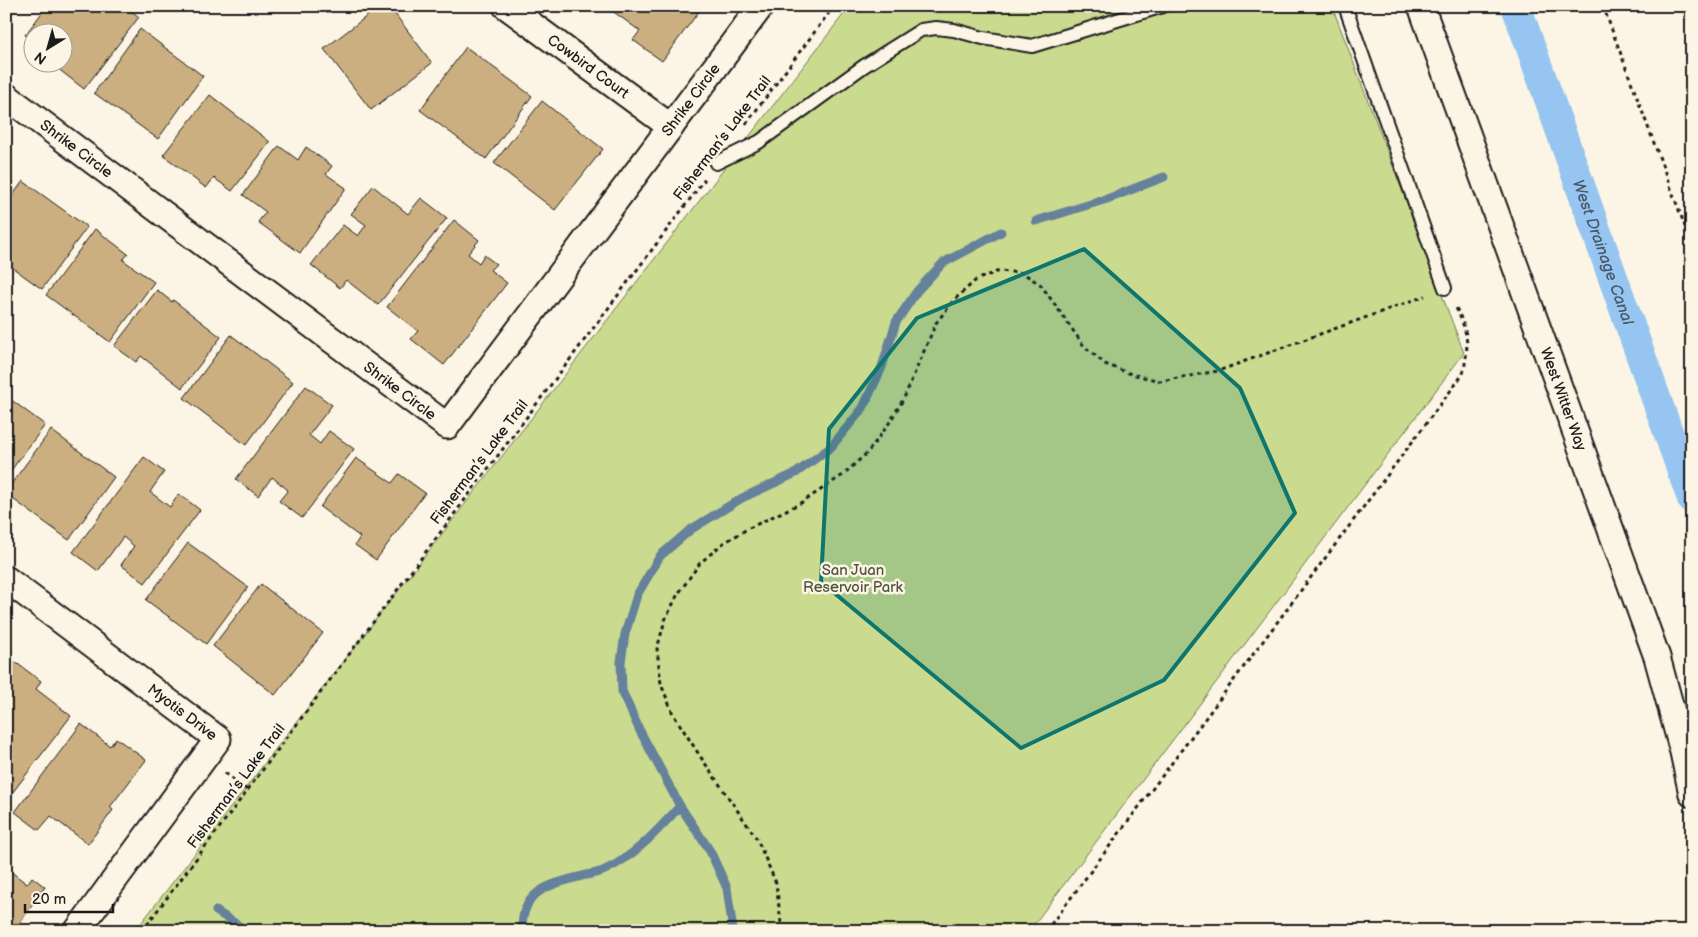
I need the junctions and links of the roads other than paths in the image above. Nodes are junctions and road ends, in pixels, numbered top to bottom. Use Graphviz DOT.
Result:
graph roads {
  1 [pos="506,6"];
  2 [pos="762,6"];
  3 [pos="1163,6"];
  4 [pos="1345,6"];
  5 [pos="1421,6"];
  6 [pos="6,96"];
  7 [pos="671,127"];
  8 [pos="716,163"];
  9 [pos="1445,288"];
  10 [pos="6,579"];
  11 [pos="1692,794"];
  12 [pos="77,931"];
  1 -- 7 [label="street, Cowbird Court"];
  2 -- 7 [label="street, Shrike Circle"];
  3 -- 8 [label="lane"];
  4 -- 9 [label="lane"];
  5 -- 11 [label="street, West Witter Way"];
  6 -- 7 [label="street, Shrike Circle"];
  10 -- 12 [label="street, Myotis Drive"];
}
